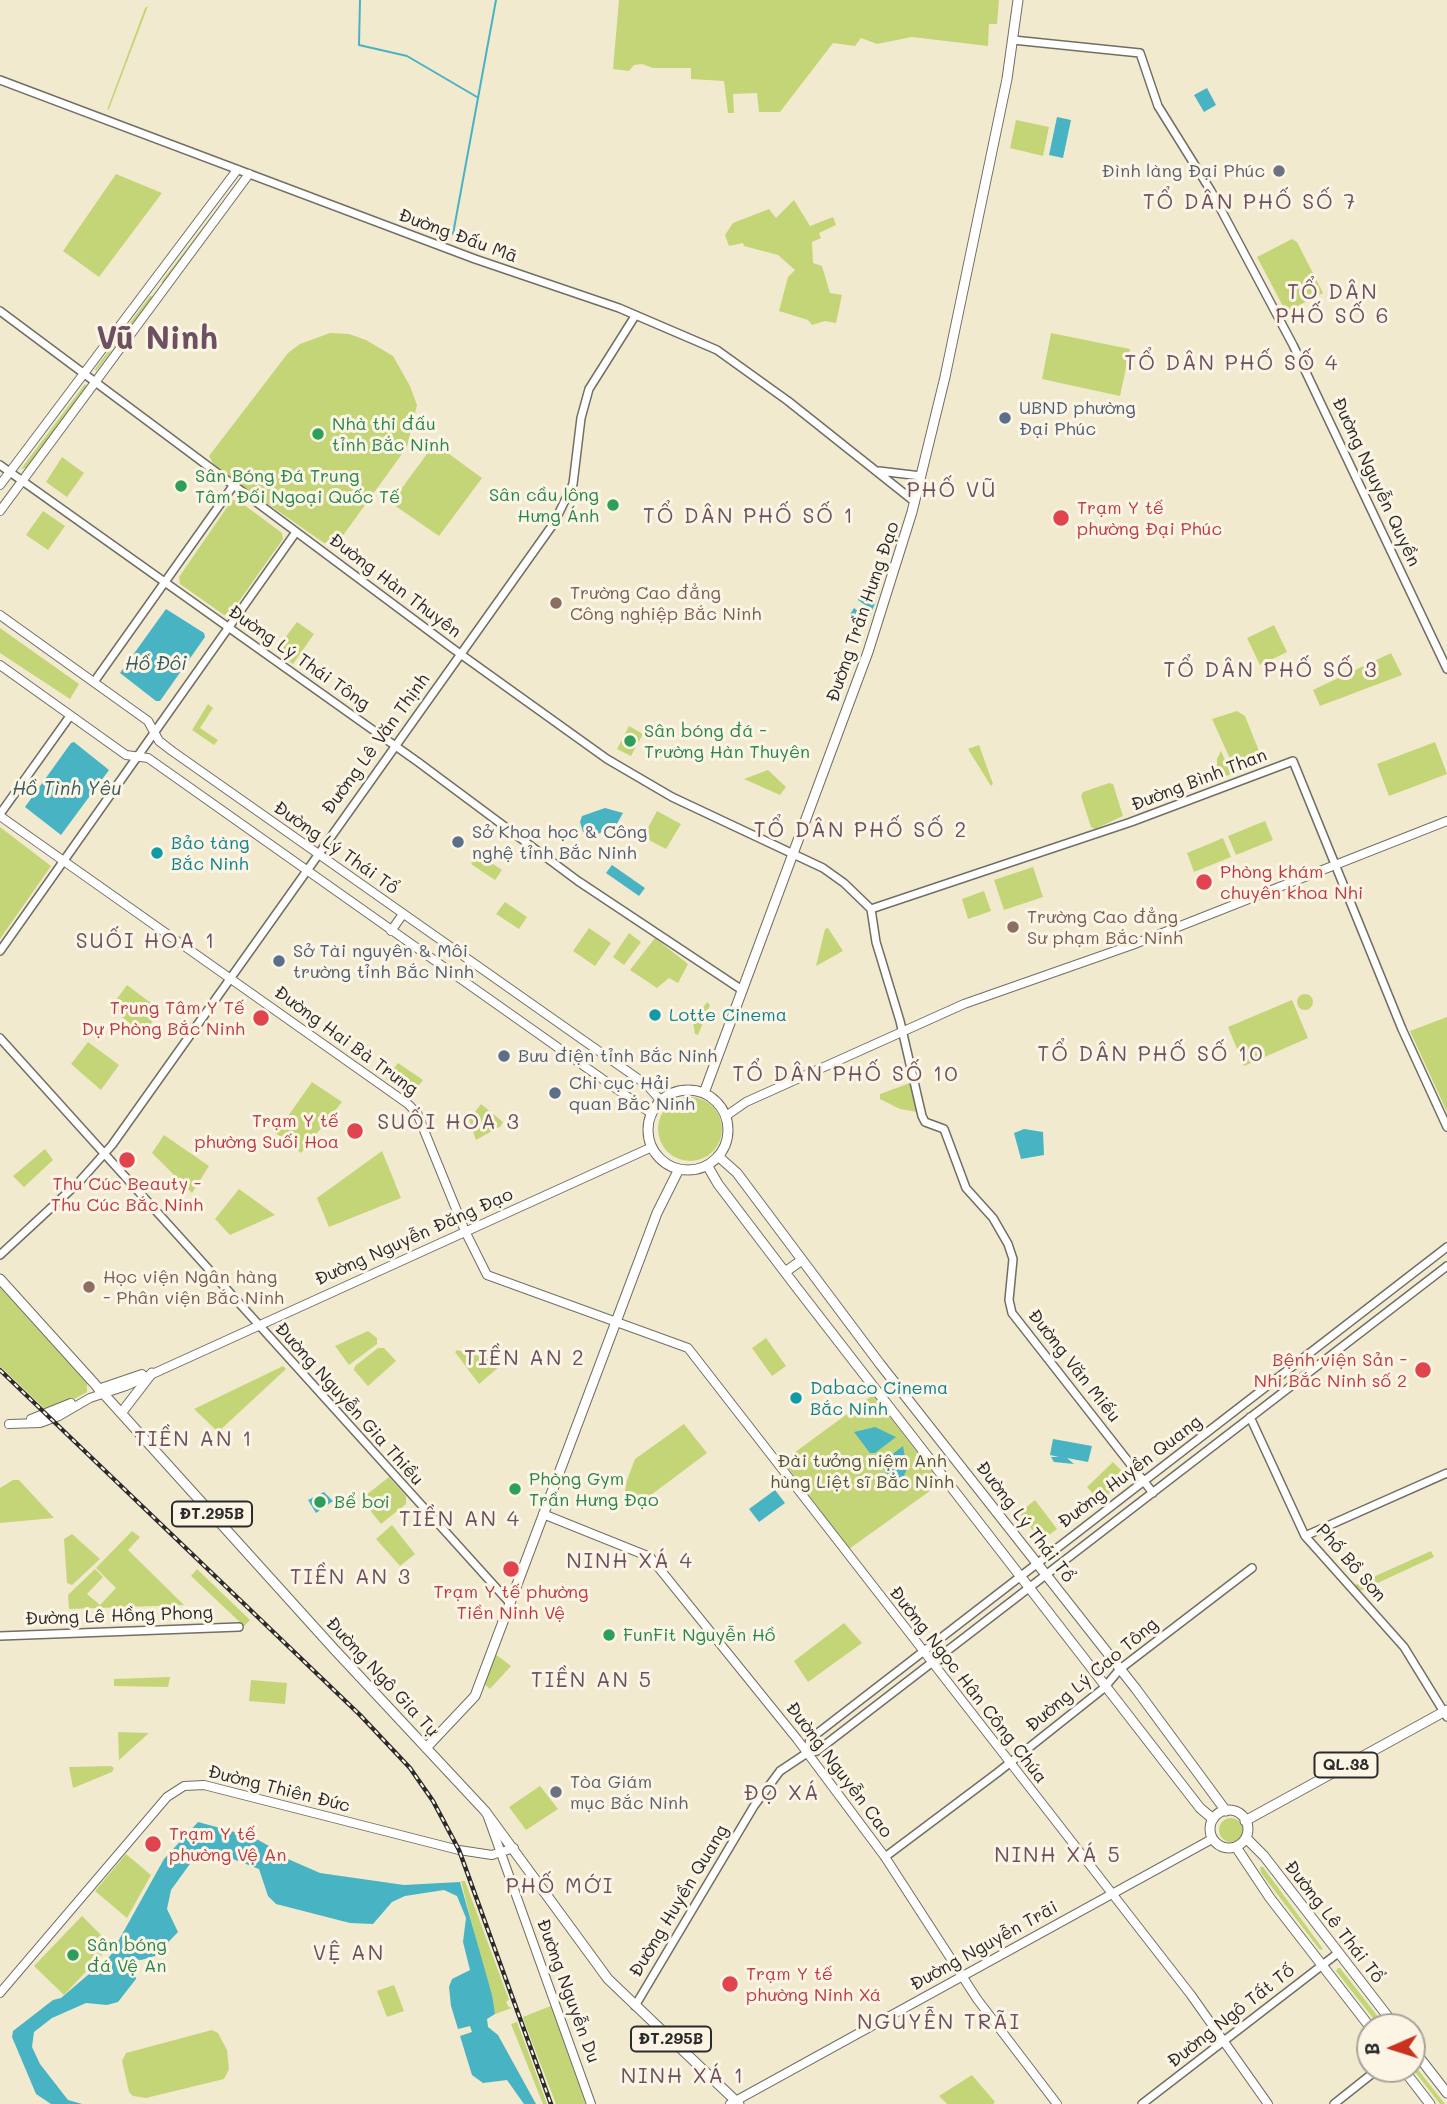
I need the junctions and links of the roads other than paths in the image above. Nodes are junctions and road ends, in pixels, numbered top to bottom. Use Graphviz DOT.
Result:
graph roads {
  1 [pos="1018,0"];
  2 [pos="1013,40"];
  3 [pos="0,80"];
  4 [pos="237,170"];
  5 [pos="249,174"];
  6 [pos="150,286"];
  7 [pos="162,294"];
  8 [pos="0,311"];
  9 [pos="635,316"];
  10 [pos="85,373"];
  11 [pos="97,382"];
  12 [pos="0,465"];
  13 [pos="878,471"];
  14 [pos="9,472"];
  15 [pos="921,476"];
  16 [pos="22,481"];
  17 [pos="0,485"];
  18 [pos="233,486"];
  19 [pos="915,502"];
  20 [pos="0,511"];
  21 [pos="296,532"];
  22 [pos="165,582"];
  23 [pos="0,615"];
  24 [pos="229,627"];
  25 [pos="461,655"];
  26 [pos="0,665"];
  27 [pos="1447,669"];
  28 [pos="94,681"];
  29 [pos="71,716"];
  30 [pos="154,733"];
  31 [pos="395,746"];
  32 [pos="138,757"];
  33 [pos="233,795"];
  34 [pos="222,811"];
  35 [pos="0,815"];
  36 [pos="1447,821"];
  37 [pos="793,852"];
  38 [pos="318,854"];
  39 [pos="64,861"];
  40 [pos="1335,863"];
  41 [pos="306,871"];
  42 [pos="871,909"];
  43 [pos="402,914"];
  44 [pos="391,931"];
  45 [pos="0,951"];
  46 [pos="230,978"];
  47 [pos="742,990"];
  48 [pos="901,1031"];
  49 [pos="0,1038"];
  50 [pos="704,1093"];
  51 [pos="661,1101"];
  52 [pos="652,1114"];
  53 [pos="726,1116"];
  54 [pos="1447,1127"];
  55 [pos="652,1147"];
  56 [pos="106,1153"];
  57 [pos="718,1157"];
  58 [pos="707,1165"];
  59 [pos="679,1169"];
  60 [pos="465,1231"];
  61 [pos="1447,1247"];
  62 [pos="0,1255"];
  63 [pos="802,1260"];
  64 [pos="1447,1266"];
  65 [pos="1419,1269"];
  66 [pos="785,1272"];
  67 [pos="0,1279"];
  68 [pos="1429,1280"];
  69 [pos="1375,1303"];
  70 [pos="1384,1314"];
  71 [pos="616,1321"];
  72 [pos="257,1326"];
  73 [pos="1290,1369"];
  74 [pos="152,1373"];
  75 [pos="1297,1380"];
  76 [pos="103,1390"];
  77 [pos="1245,1404"];
  78 [pos="122,1412"];
  79 [pos="1252,1416"];
  80 [pos="5,1425"];
  81 [pos="1203,1435"];
  82 [pos="1212,1448"];
  83 [pos="1447,1473"];
  84 [pos="1144,1482"];
  85 [pos="1153,1493"];
  86 [pos="543,1514"];
  87 [pos="1093,1521"];
  88 [pos="1101,1533"];
  89 [pos="1305,1536"];
  90 [pos="1037,1563"];
  91 [pos="1252,1568"];
  92 [pos="1046,1574"];
  93 [pos="1020,1575"];
  94 [pos="1029,1587"];
  95 [pos="509,1602"];
  96 [pos="972,1615"];
  97 [pos="980,1626"];
  98 [pos="239,1628"];
  99 [pos="0,1636"];
  100 [pos="923,1651"];
  101 [pos="931,1663"];
  102 [pos="1120,1669"];
  103 [pos="1106,1685"];
  104 [pos="1446,1713"];
  105 [pos="1171,1735"];
  106 [pos="426,1748"];
  107 [pos="1154,1748"];
  108 [pos="807,1753"];
  109 [pos="1009,1763"];
  110 [pos="485,1811"];
  111 [pos="1226,1811"];
  112 [pos="1213,1819"];
  113 [pos="1245,1821"];
  114 [pos="1246,1838"];
  115 [pos="1212,1839"];
  116 [pos="1236,1847"];
  117 [pos="514,1849"];
  118 [pos="501,1852"];
  119 [pos="885,1857"];
  120 [pos="1112,1894"];
  121 [pos="1339,1953"];
  122 [pos="1322,1966"];
  123 [pos="962,1976"];
  124 [pos="0,1993"];
  125 [pos="635,2006"];
  126 [pos="1359,2013"];
  127 [pos="1385,2013"];
  128 [pos="1224,2040"];
  129 [pos="1426,2066"];
  130 [pos="1360,2083"];
  131 [pos="1414,2083"];
  132 [pos="1447,2093"];
  133 [pos="734,2103"];
  134 [pos="591,2104"];
  135 [pos="1057,2104"];
  136 [pos="1142,2104"];
  137 [pos="1268,2104"];
  138 [pos="1334,2104"];
  139 [pos="1430,2104"];
  1 -- 2 [label="main road, Đường Trần Hưng Đạo"];
  2 -- 15 [label="main road, Đường Trần Hưng Đạo"];
  2 -- 27 [label="street, Đường Nguyễn Quyền"];
  3 -- 4 [label="street, Đường Đấu Mã"];
  4 -- 5 [label="street, Đường Đấu Mã"];
  4 -- 6 [label="main road"];
  5 -- 7 [label="main road"];
  5 -- 9 [label="street, Đường Đấu Mã"];
  6 -- 7 [label="main road"];
  6 -- 10 [label="main road"];
  7 -- 11 [label="main road"];
  8 -- 10 [label="street, Đường Hàn Thuyên"];
  9 -- 13 [label="street, Đường Đấu Mã"];
  9 -- 25 [label="street, Đường Lê Văn Thịnh"];
  10 -- 11 [label="street, Đường Hàn Thuyên"];
  10 -- 14 [label="main road"];
  11 -- 16 [label="main road"];
  11 -- 18 [label="street, Đường Hàn Thuyên"];
  12 -- 14 [label="street, Đường Lý Thái Tông"];
  13 -- 15 [label="street"];
  13 -- 19 [label="street, Đường Đấu Mã"];
  14 -- 16 [label="street, Đường Lý Thái Tông"];
  14 -- 17 [label="main road"];
  15 -- 19 [label="main road, Đường Trần Hưng Đạo"];
  16 -- 20 [label="main road"];
  16 -- 22 [label="street, Đường Lý Thái Tông"];
  18 -- 21 [label="street, Đường Hàn Thuyên"];
  18 -- 22 [label="street"];
  19 -- 37 [label="main road, Đường Trần Hưng Đạo"];
  21 -- 24 [label="street"];
  21 -- 25 [label="street, Đường Hàn Thuyên"];
  22 -- 24 [label="street, Đường Lý Thái Tông"];
  22 -- 28 [label="street"];
  23 -- 28 [label="main road, Đường Lý Thái Tổ"];
  24 -- 30 [label="street"];
  24 -- 31 [label="street, Đường Lý Thái Tông"];
  25 -- 31 [label="street, Đường Lê Văn Thịnh"];
  25 -- 37 [label="street, Đường Hàn Thuyên"];
  26 -- 29 [label="main road, Đường Lý Thái Tổ"];
  28 -- 30 [label="main road, Đường Lý Thái Tổ"];
  29 -- 32 [label="main road, Đường Lý Thái Tổ"];
  29 -- 35 [label="street"];
  30 -- 32 [label="street"];
  30 -- 33 [label="main road, Đường Lý Thái Tổ"];
  31 -- 38 [label="street, Đường Lê Văn Thịnh"];
  31 -- 47 [label="street, Đường Lý Thái Tông"];
  32 -- 34 [label="main road, Đường Lý Thái Tổ"];
  32 -- 39 [label="street"];
  33 -- 34 [label="main road"];
  33 -- 38 [label="main road, Đường Lý Thái Tổ"];
  34 -- 41 [label="main road, Đường Lý Thái Tổ"];
  35 -- 39 [label="main road, Đường Hai Bà Trưng"];
  36 -- 40 [label="main road"];
  37 -- 42 [label="street"];
  37 -- 47 [label="main road, Đường Trần Hưng Đạo"];
  38 -- 41 [label="street, Đường Lê Văn Thịnh"];
  38 -- 43 [label="main road, Đường Lý Thái Tổ"];
  39 -- 45 [label="street"];
  39 -- 46 [label="main road, Đường Hai Bà Trưng"];
  40 -- 42 [label="street, Đường Bình Than"];
  40 -- 48 [label="main road"];
  40 -- 54 [label="street, Đường Bình Than"];
  41 -- 44 [label="main road, Đường Lý Thái Tổ"];
  41 -- 46 [label="street, Đường Lê Văn Thịnh"];
  42 -- 48 [label="street, Đường Văn Miếu"];
  43 -- 44 [label="main road"];
  43 -- 51 [label="main road, Đường Lý Thái Tổ"];
  44 -- 52 [label="main road, Đường Lý Thái Tổ"];
  46 -- 56 [label="street, Đường Lê Văn Thịnh"];
  46 -- 60 [label="main road, Đường Hai Bà Trưng"];
  47 -- 50 [label="main road, Đường Trần Hưng Đạo"];
  48 -- 53 [label="main road"];
  48 -- 84 [label="street, Đường Văn Miếu"];
  49 -- 56 [label="street, Đường Nguyễn Gia Thiều"];
  50 -- 51 [label="main road"];
  50 -- 53 [label="main road"];
  51 -- 52 [label="main road"];
  52 -- 55 [label="main road"];
  53 -- 57 [label="main road"];
  55 -- 59 [label="main road"];
  55 -- 60 [label="main road, Đường Nguyễn Đăng Đạo"];
  56 -- 62 [label="street, Đường Lê Văn Thịnh"];
  56 -- 72 [label="street, Đường Nguyễn Gia Thiều"];
  57 -- 58 [label="main road"];
  57 -- 63 [label="main road, Đường Lý Thái Tổ"];
  58 -- 59 [label="main road"];
  58 -- 66 [label="main road, Đường Lý Thái Tổ"];
  59 -- 71 [label="main road"];
  60 -- 71 [label="main road, Đường Hai Bà Trưng"];
  60 -- 72 [label="main road, Đường Nguyễn Đăng Đạo"];
  61 -- 65 [label="street, Đường Huyền Quang"];
  63 -- 66 [label="main road"];
  63 -- 90 [label="main road, Đường Lý Thái Tổ"];
  64 -- 68 [label="street, Đường Huyền Quang"];
  65 -- 68 [label="street"];
  65 -- 69 [label="street, Đường Huyền Quang"];
  66 -- 93 [label="main road, Đường Lý Thái Tổ"];
  67 -- 76 [label="main road, Đường Ngô Gia Tự / ĐT.295B"];
  68 -- 70 [label="street, Đường Huyền Quang"];
  69 -- 70 [label="street"];
  69 -- 73 [label="street, Đường Huyền Quang"];
  70 -- 75 [label="street, Đường Huyền Quang"];
  71 -- 86 [label="main road"];
  71 -- 100 [label="main road, Đường Ngọc Hân Công Chúa"];
  72 -- 74 [label="main road, Đường Nguyễn Đăng Đạo"];
  72 -- 95 [label="street, Đường Nguyễn Gia Thiều"];
  73 -- 75 [label="street"];
  73 -- 77 [label="street, Đường Huyền Quang"];
  74 -- 76 [label="main road, Đường Nguyễn Đăng Đạo"];
  74 -- 78 [label="main road"];
  75 -- 79 [label="street, Đường Huyền Quang"];
  76 -- 78 [label="main road, Đường Ngô Gia Tự / ĐT.295B"];
  76 -- 80 [label="main road, Đường Nguyễn Đăng Đạo"];
  77 -- 79 [label="street, Phố Bồ Sơn"];
  77 -- 81 [label="street, Đường Huyền Quang"];
  78 -- 106 [label="main road, Đường Ngô Gia Tự / ĐT.295B"];
  79 -- 82 [label="street, Đường Huyền Quang"];
  79 -- 89 [label="street, Phố Bồ Sơn"];
  81 -- 82 [label="street"];
  81 -- 84 [label="street, Đường Huyền Quang"];
  82 -- 85 [label="street, Đường Huyền Quang"];
  83 -- 89 [label="street"];
  84 -- 85 [label="street, Đường Văn Miếu"];
  84 -- 87 [label="street, Đường Huyền Quang"];
  85 -- 88 [label="street, Đường Huyền Quang"];
  86 -- 95 [label="main road"];
  86 -- 108 [label="main road, Đường Nguyễn Cao"];
  87 -- 88 [label="street"];
  87 -- 90 [label="street, Đường Huyền Quang"];
  88 -- 92 [label="street, Đường Huyền Quang"];
  89 -- 104 [label="street, Phố Bồ Sơn"];
  90 -- 92 [label="main road, Đường Lý Thái Tổ"];
  90 -- 93 [label="street, Đường Huyền Quang"];
  91 -- 102 [label="street, Đường Lý Cao Tông"];
  92 -- 94 [label="street, Đường Huyền Quang"];
  92 -- 102 [label="main road, Đường Lý Thái Tổ"];
  93 -- 94 [label="main road, Đường Lý Thái Tổ"];
  93 -- 96 [label="street, Đường Huyền Quang"];
  94 -- 97 [label="street, Đường Huyền Quang"];
  94 -- 103 [label="main road, Đường Lý Thái Tổ"];
  95 -- 106 [label="main road"];
  96 -- 97 [label="street"];
  96 -- 100 [label="street, Đường Huyền Quang"];
  97 -- 101 [label="street, Đường Huyền Quang"];
  98 -- 99 [label="street, Đường Lê Hồng Phong"];
  100 -- 101 [label="main road, Đường Ngọc Hân Công Chúa"];
  100 -- 108 [label="street, Đường Huyền Quang"];
  101 -- 108 [label="street, Đường Huyền Quang"];
  101 -- 109 [label="main road, Đường Ngọc Hân Công Chúa"];
  102 -- 103 [label="street, Đường Lý Cao Tông"];
  102 -- 105 [label="main road, Đường Lý Thái Tổ"];
  103 -- 107 [label="main road, Đường Lý Thái Tổ"];
  103 -- 109 [label="street, Đường Lý Cao Tông"];
  104 -- 113 [label="main road, QL.38"];
  105 -- 107 [label="main road"];
  105 -- 111 [label="main road, Đường Lý Thái Tổ"];
  106 -- 110 [label="main road, Đường Ngô Gia Tự / ĐT.295B"];
  107 -- 112 [label="main road, Đường Lý Thái Tổ"];
  108 -- 119 [label="main road, Đường Nguyễn Cao"];
  108 -- 125 [label="street, Đường Huyền Quang"];
  109 -- 119 [label="street, Đường Lý Cao Tông"];
  109 -- 120 [label="main road, Đường Ngọc Hân Công Chúa"];
  110 -- 117 [label="main road, Đường Ngô Gia Tự / ĐT.295B"];
  110 -- 118 [label="main road, Đường Nguyễn Du"];
  111 -- 112 [label="main road"];
  111 -- 113 [label="main road"];
  112 -- 115 [label="main road"];
  113 -- 114 [label="main road"];
  114 -- 116 [label="main road"];
  114 -- 121 [label="main road, Đường Lê Thái Tổ"];
  115 -- 116 [label="main road"];
  115 -- 120 [label="main road, Đường Nguyễn Trãi"];
  116 -- 122 [label="main road, Đường Lê Thái Tổ"];
  117 -- 118 [label="main road, Đường Thiên Đức"];
  117 -- 125 [label="main road, Đường Ngô Gia Tự / ĐT.295B"];
  118 -- 124 [label="main road, Đường Thiên Đức"];
  118 -- 134 [label="main road, Đường Nguyễn Du"];
  119 -- 123 [label="main road, Đường Nguyễn Cao"];
  120 -- 123 [label="main road, Đường Nguyễn Trãi"];
  120 -- 128 [label="main road, Đường Ngọc Hân Công Chúa"];
  121 -- 122 [label="street, Đường Ngô Tất Tố"];
  121 -- 127 [label="main road, Đường Lê Thái Tổ"];
  122 -- 126 [label="main road, Đường Lê Thái Tổ"];
  122 -- 128 [label="street, Đường Ngô Tất Tố"];
  123 -- 133 [label="main road, Đường Nguyễn Trãi"];
  123 -- 135 [label="main road, Đường Nguyễn Cao"];
  125 -- 133 [label="main road, Đường Ngô Gia Tự / ĐT.295B"];
  128 -- 136 [label="street, Đường Ngô Tất Tố"];
  128 -- 137 [label="main road, Đường Ngọc Hân Công Chúa"];
  129 -- 132 [label="main road"];
  130 -- 138 [label="street"];
  131 -- 139 [label="main road"];
}
